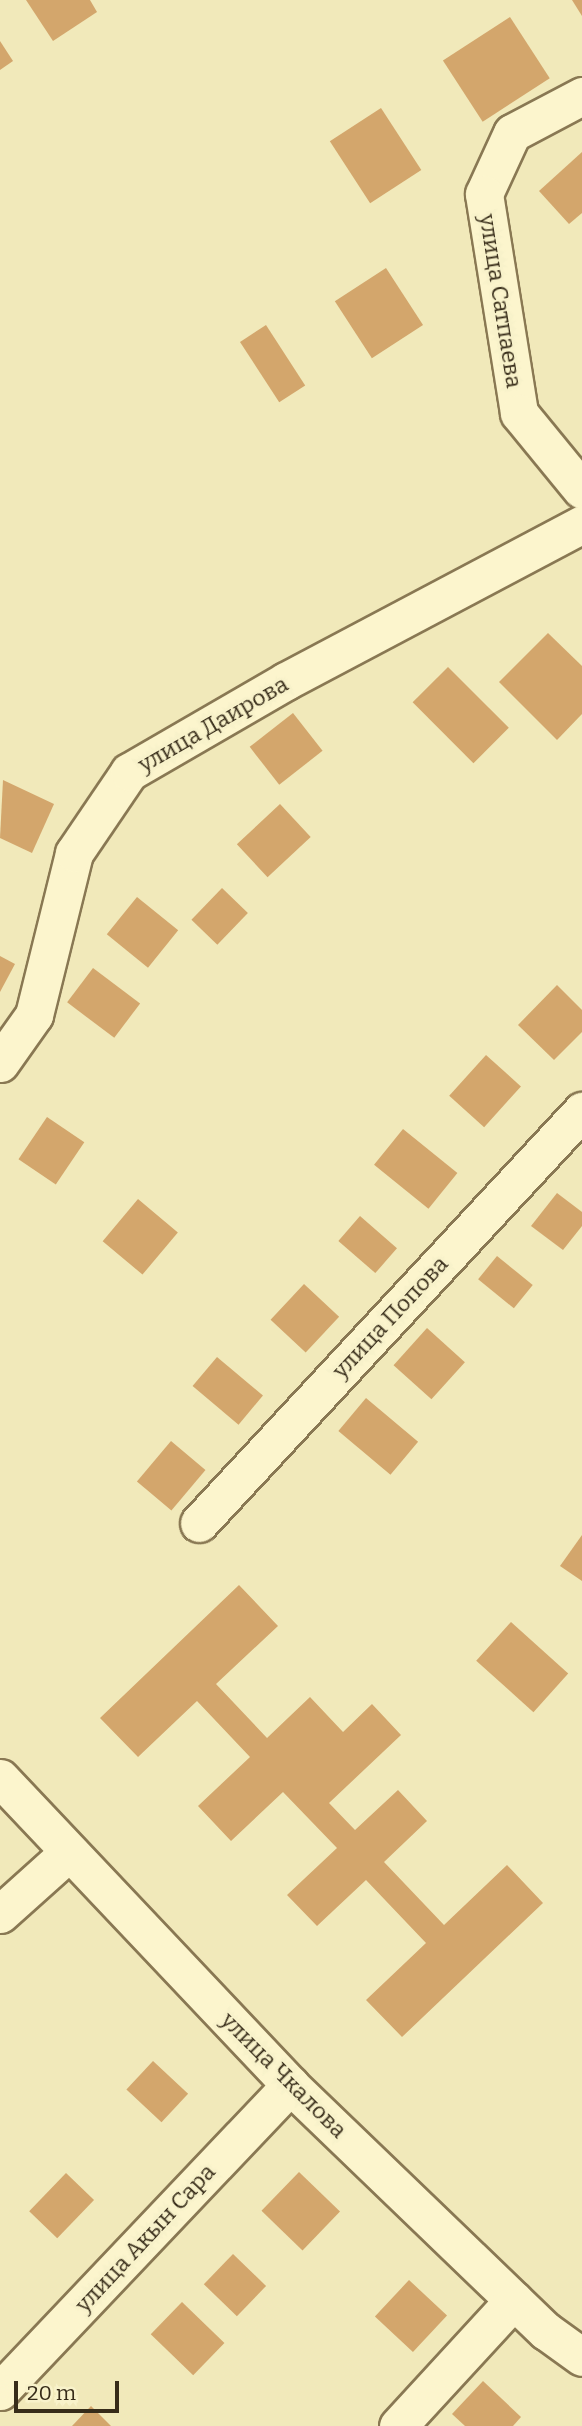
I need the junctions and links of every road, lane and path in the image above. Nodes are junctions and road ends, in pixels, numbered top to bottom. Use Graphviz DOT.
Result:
graph roads {
  1 [pos="582,96"];
  2 [pos="582,490"];
  3 [pos="582,524"];
  4 [pos="0,1063"];
  5 [pos="582,1111"];
  6 [pos="199,1523"];
  7 [pos="0,1779"];
  8 [pos="69,1852"];
  9 [pos="0,1914"];
  10 [pos="290,2085"];
  11 [pos="514,2300"];
  12 [pos="582,2357"];
  13 [pos="0,2391"];
  14 [pos="398,2426"];
  1 -- 2 [label="street, улица Сатпаева"];
  3 -- 4 [label="street, улица Даирова"];
  5 -- 6 [label="street, улица Попова"];
  7 -- 8 [label="street, улица Чкалова"];
  8 -- 9 [label="street"];
  8 -- 10 [label="street, улица Чкалова"];
  10 -- 11 [label="street, улица Чкалова"];
  10 -- 13 [label="street, улица Акын Сара"];
  11 -- 12 [label="street, улица Чкалова"];
  11 -- 14 [label="street"];
}
